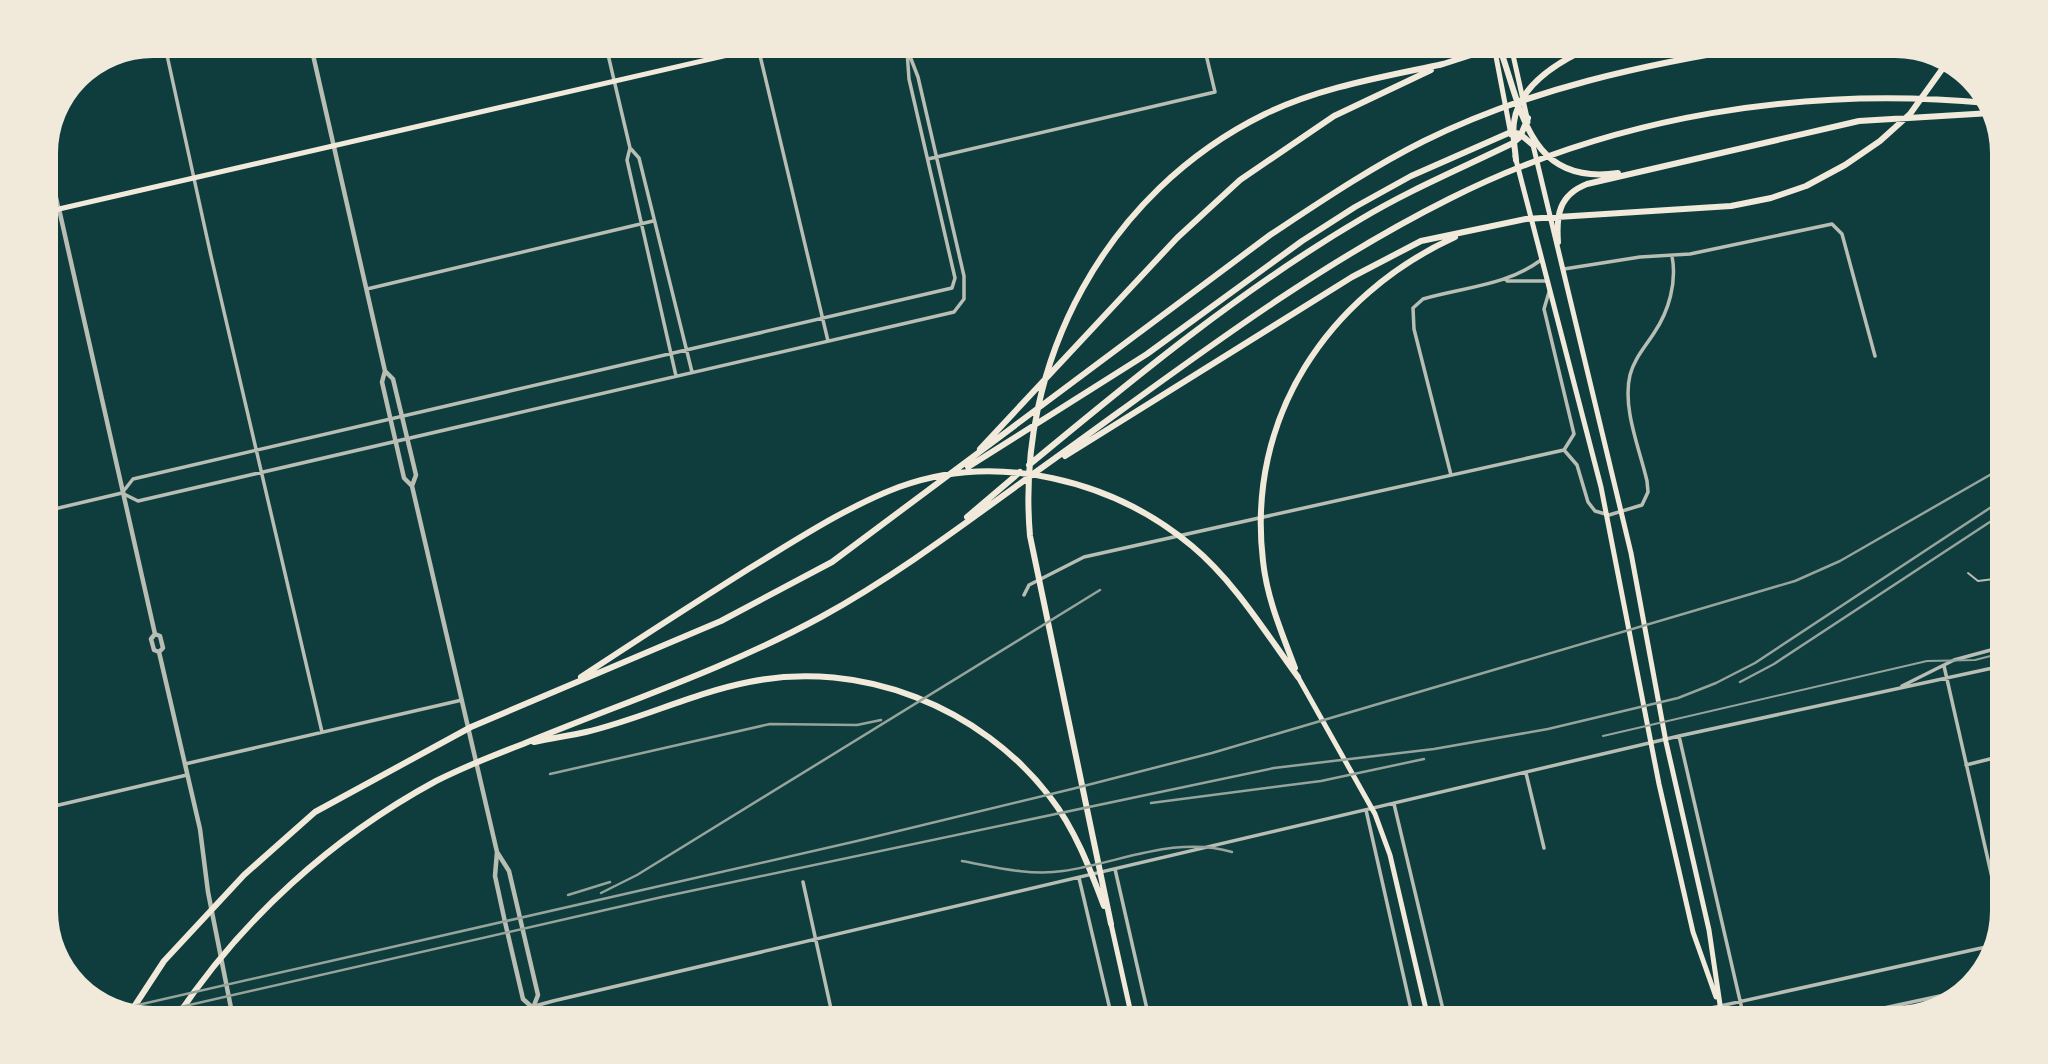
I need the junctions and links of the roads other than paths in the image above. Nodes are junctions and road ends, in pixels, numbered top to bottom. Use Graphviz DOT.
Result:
graph roads {
  1 [pos="168,58"];
  2 [pos="314,58"];
  3 [pos="609,58"];
  4 [pos="712,58"];
  5 [pos="761,58"];
  6 [pos="907,58"];
  7 [pos="910,58"];
  8 [pos="1207,58"];
  9 [pos="1462,58"];
  10 [pos="1497,58"];
  11 [pos="1503,58"];
  12 [pos="1514,58"];
  13 [pos="1572,58"];
  14 [pos="1683,58"];
  15 [pos="1443,64"];
  16 [pos="1941,70"];
  17 [pos="615,81"];
  18 [pos="1523,98"];
  19 [pos="1975,102"];
  20 [pos="1518,109"];
  21 [pos="1981,113"];
  22 [pos="1526,122"];
  23 [pos="1515,133"];
  24 [pos="1532,142"];
  25 [pos="1514,143"];
  26 [pos="334,146"];
  27 [pos="630,148"];
  28 [pos="937,157"];
  29 [pos="928,159"];
  30 [pos="1516,160"];
  31 [pos="1662,166"];
  32 [pos="195,178"];
  33 [pos="58,204"];
  34 [pos="59,209"];
  35 [pos="653,221"];
  36 [pos="642,224"];
  37 [pos="1467,232"];
  38 [pos="1558,242"];
  39 [pos="1672,256"];
  40 [pos="1541,260"];
  41 [pos="1564,269"];
  42 [pos="1502,281"];
  43 [pos="1547,281"];
  44 [pos="367,289"];
  45 [pos="1550,290"];
  46 [pos="821,319"];
  47 [pos="828,341"];
  48 [pos="686,352"];
  49 [pos="673,355"];
  50 [pos="1875,356"];
  51 [pos="386,371"];
  52 [pos="692,372"];
  53 [pos="676,376"];
  54 [pos="402,417"];
  55 [pos="391,420"];
  56 [pos="407,438"];
  57 [pos="396,441"];
  58 [pos="256,450"];
  59 [pos="1564,450"];
  60 [pos="967,462"];
  61 [pos="261,472"];
  62 [pos="1451,475"];
  63 [pos="412,486"];
  64 [pos="1014,487"];
  65 [pos="122,493"];
  66 [pos="925,494"];
  67 [pos="58,508"];
  68 [pos="925,551"];
  69 [pos="1968,573"];
  70 [pos="1990,580"];
  71 [pos="1024,595"];
  72 [pos="155,634"];
  73 [pos="1990,650"];
  74 [pos="159,652"];
  75 [pos="1944,666"];
  76 [pos="1990,669"];
  77 [pos="1298,677"];
  78 [pos="1946,679"];
  79 [pos="568,686"];
  80 [pos="1893,689"];
  81 [pos="462,699"];
  82 [pos="322,732"];
  83 [pos="1679,736"];
  84 [pos="522,744"];
  85 [pos="1990,760"];
  86 [pos="185,764"];
  87 [pos="1966,765"];
  88 [pos="1526,773"];
  89 [pos="187,775"];
  90 [pos="1394,804"];
  91 [pos="58,805"];
  92 [pos="1366,810"];
  93 [pos="1544,848"];
  94 [pos="497,852"];
  95 [pos="1115,869"];
  96 [pos="1990,869"];
  97 [pos="1079,878"];
  98 [pos="803,882"];
  99 [pos="1111,925"];
  100 [pos="815,940"];
  101 [pos="1982,948"];
  102 [pos="1935,997"];
  103 [pos="1741,1002"];
  104 [pos="136,1004"];
  105 [pos="184,1006"];
  106 [pos="231,1006"];
  107 [pos="531,1006"];
  108 [pos="534,1006"];
  109 [pos="541,1006"];
  110 [pos="830,1006"];
  111 [pos="1109,1006"];
  112 [pos="1130,1006"];
  113 [pos="1146,1006"];
  114 [pos="1410,1006"];
  115 [pos="1425,1006"];
  116 [pos="1442,1006"];
  117 [pos="1719,1006"];
  118 [pos="1742,1006"];
  119 [pos="1893,1006"];
  1 -- 32 [label="street"];
  2 -- 26 [label="street"];
  3 -- 17 [label="street"];
  4 -- 17 [label="main road"];
  5 -- 46 [label="street"];
  6 -- 29 [label="street"];
  7 -- 28 [label="street"];
  8 -- 28 [label="street"];
  9 -- 15 [label="highway"];
  10 -- 23 [label="main road"];
  11 -- 20 [label="highway"];
  12 -- 18 [label="main road"];
  13 -- 18 [label="highway"];
  14 -- 60 [label="highway"];
  15 -- 60 [label="highway"];
  15 -- 99 [label="highway"];
  16 -- 37 [label="highway"];
  17 -- 26 [label="main road"];
  17 -- 27 [label="street"];
  18 -- 20 [label="highway"];
  18 -- 22 [label="main road"];
  19 -- 64 [label="highway"];
  20 -- 22 [label="highway"];
  20 -- 23 [label="highway"];
  21 -- 31 [label="highway"];
  22 -- 23 [label="highway"];
  22 -- 24 [label="highway"];
  23 -- 24 [label="highway"];
  23 -- 25 [label="highway"];
  23 -- 66 [label="highway"];
  24 -- 31 [label="highway"];
  24 -- 38 [label="main road"];
  25 -- 30 [label="highway"];
  25 -- 68 [label="highway"];
  26 -- 32 [label="main road"];
  26 -- 44 [label="street"];
  27 -- 35 [label="street"];
  27 -- 36 [label="street"];
  28 -- 29 [label="street"];
  28 -- 47 [label="street"];
  29 -- 46 [label="street"];
  30 -- 40 [label="main road"];
  31 -- 38 [label="highway"];
  32 -- 34 [label="main road"];
  32 -- 58 [label="street"];
  33 -- 34 [label="street"];
  34 -- 65 [label="street"];
  35 -- 36 [label="street"];
  35 -- 48 [label="street"];
  36 -- 44 [label="street"];
  36 -- 49 [label="street"];
  37 -- 64 [label="highway"];
  37 -- 77 [label="highway"];
  38 -- 41 [label="main road"];
  39 -- 41 [label="street"];
  39 -- 50 [label="street"];
  39 -- 59 [label="street"];
  40 -- 42 [label="street"];
  40 -- 43 [label="main road"];
  41 -- 117 [label="main road"];
  42 -- 43 [label="street"];
  42 -- 62 [label="street"];
  43 -- 45 [label="main road"];
  44 -- 51 [label="street"];
  45 -- 59 [label="street"];
  45 -- 117 [label="main road"];
  46 -- 47 [label="street"];
  46 -- 48 [label="street"];
  47 -- 52 [label="street"];
  48 -- 49 [label="street"];
  48 -- 52 [label="street"];
  49 -- 53 [label="street"];
  49 -- 54 [label="street"];
  51 -- 54 [label="street"];
  51 -- 55 [label="street"];
  52 -- 53 [label="street"];
  53 -- 56 [label="street"];
  54 -- 55 [label="street"];
  54 -- 56 [label="street"];
  55 -- 57 [label="street"];
  55 -- 58 [label="street"];
  56 -- 57 [label="street"];
  56 -- 63 [label="street"];
  57 -- 61 [label="street"];
  57 -- 63 [label="street"];
  58 -- 61 [label="street"];
  58 -- 65 [label="street"];
  59 -- 62 [label="street"];
  60 -- 66 [label="highway"];
  61 -- 65 [label="street"];
  61 -- 82 [label="street"];
  62 -- 71 [label="street"];
  63 -- 81 [label="street"];
  64 -- 68 [label="highway"];
  65 -- 67 [label="street"];
  65 -- 72 [label="street"];
  66 -- 79 [label="highway"];
  68 -- 84 [label="highway"];
  69 -- 70 [label="lane"];
  72 -- 74 [label="street"];
  72 -- 74 [label="street"];
  73 -- 75 [label="street"];
  74 -- 86 [label="street"];
  75 -- 78 [label="street"];
  75 -- 80 [label="street"];
  76 -- 78 [label="street"];
  77 -- 79 [label="highway"];
  77 -- 115 [label="main road"];
  78 -- 80 [label="street"];
  78 -- 87 [label="street"];
  79 -- 104 [label="highway"];
  80 -- 83 [label="street"];
  81 -- 82 [label="street"];
  81 -- 94 [label="street"];
  82 -- 86 [label="street"];
  83 -- 88 [label="street"];
  83 -- 103 [label="street"];
  84 -- 99 [label="highway"];
  84 -- 105 [label="highway"];
  85 -- 87 [label="street"];
  86 -- 89 [label="street"];
  87 -- 96 [label="street"];
  88 -- 90 [label="street"];
  88 -- 93 [label="street"];
  89 -- 91 [label="street"];
  89 -- 106 [label="street"];
  90 -- 92 [label="street"];
  90 -- 116 [label="street"];
  92 -- 95 [label="street"];
  92 -- 114 [label="street"];
  94 -- 107 [label="street"];
  94 -- 108 [label="street"];
  95 -- 97 [label="street"];
  95 -- 113 [label="street"];
  97 -- 100 [label="street"];
  97 -- 111 [label="street"];
  98 -- 100 [label="street"];
  99 -- 112 [label="main road"];
  100 -- 109 [label="street"];
  100 -- 110 [label="street"];
  101 -- 103 [label="street"];
  102 -- 119 [label="street"];
  103 -- 117 [label="street"];
  103 -- 118 [label="street"];
}
